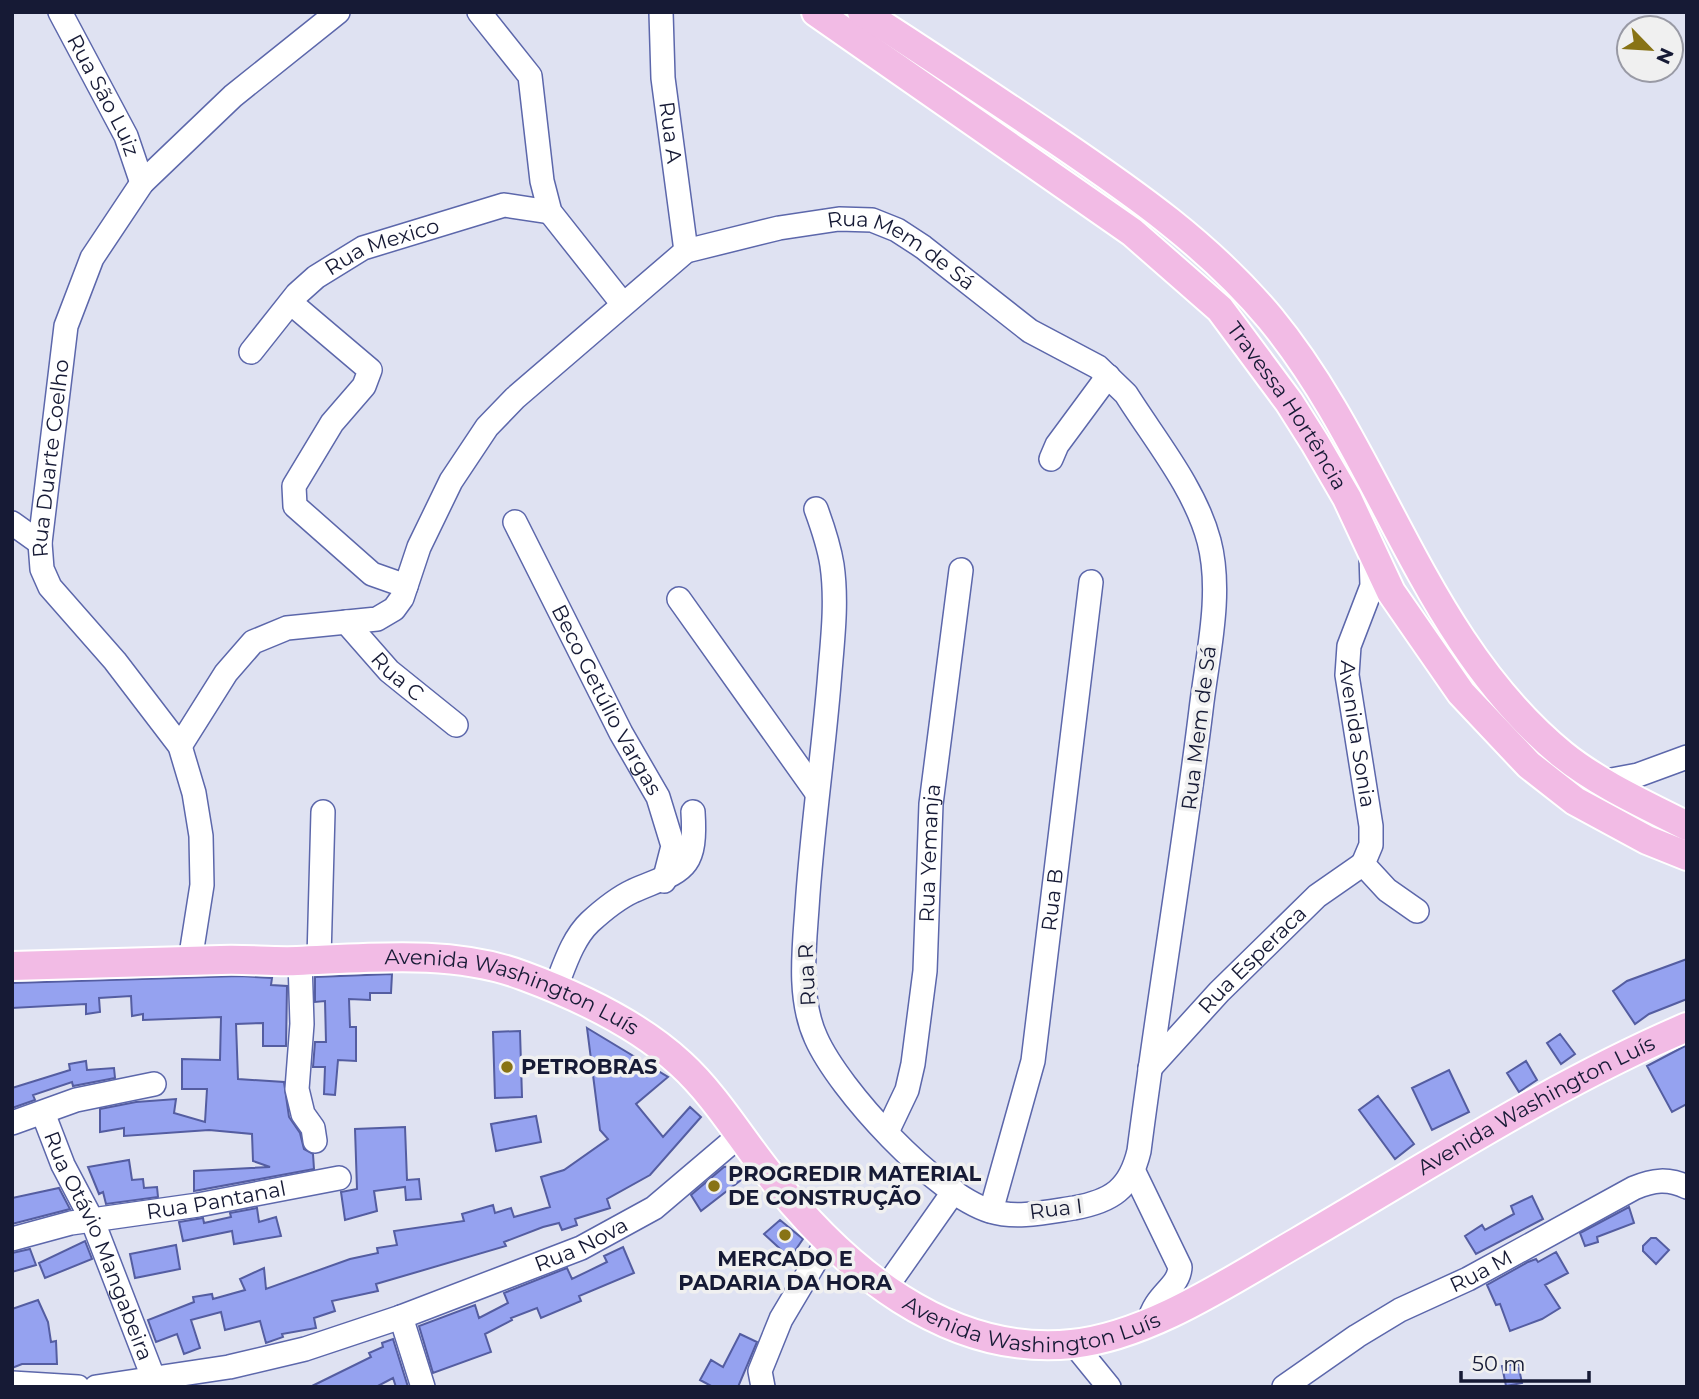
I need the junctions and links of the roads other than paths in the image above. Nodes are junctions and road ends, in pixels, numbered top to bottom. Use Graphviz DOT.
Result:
graph roads {
  1 [pos="60,12"];
  2 [pos="338,12"];
  3 [pos="479,12"];
  4 [pos="660,12"];
  5 [pos="816,12"];
  6 [pos="862,12"];
  7 [pos="142,183"];
  8 [pos="550,212"];
  9 [pos="687,251"];
  10 [pos="291,303"];
  11 [pos="622,303"];
  12 [pos="250,352"];
  13 [pos="1108,376"];
  14 [pos="1051,459"];
  15 [pos="1347,498"];
  16 [pos="816,509"];
  17 [pos="515,522"];
  18 [pos="12,523"];
  19 [pos="40,542"];
  20 [pos="961,570"];
  21 [pos="1091,582"];
  22 [pos="406,586"];
  23 [pos="679,598"];
  24 [pos="346,622"];
  25 [pos="456,725"];
  26 [pos="180,746"];
  27 [pos="1687,757"];
  28 [pos="1606,781"];
  29 [pos="817,793"];
  30 [pos="693,812"];
  31 [pos="323,813"];
  32 [pos="1687,826"];
  33 [pos="1687,856"];
  34 [pos="1363,864"];
  35 [pos="664,881"];
  36 [pos="1417,911"];
  37 [pos="310,960"];
  38 [pos="190,961"];
  39 [pos="12,967"];
  40 [pos="555,989"];
  41 [pos="1687,1027"];
  42 [pos="1150,1068"];
  43 [pos="154,1084"];
  44 [pos="43,1113"];
  45 [pos="12,1123"];
  46 [pos="887,1132"];
  47 [pos="740,1135"];
  48 [pos="315,1141"];
  49 [pos="1134,1172"];
  50 [pos="339,1178"];
  51 [pos="1687,1187"];
  52 [pos="954,1191"];
  53 [pos="991,1211"];
  54 [pos="93,1222"];
  55 [pos="12,1239"];
  56 [pos="828,1240"];
  57 [pos="885,1290"];
  58 [pos="401,1317"];
  59 [pos="1149,1322"];
  60 [pos="1074,1344"];
  61 [pos="229,1367"];
  62 [pos="153,1377"];
  63 [pos="12,1382"];
  64 [pos="78,1387"];
  65 [pos="96,1387"];
  66 [pos="216,1387"];
  67 [pos="423,1387"];
  68 [pos="763,1387"];
  69 [pos="1109,1387"];
  70 [pos="1284,1387"];
  1 -- 7 [label="street, Rua São Luiz"];
  2 -- 7 [label="street, Rua Duarte Coelho"];
  3 -- 8 [label="street"];
  4 -- 9 [label="street, Rua A"];
  5 -- 15 [label="main road, Travessa Hortência"];
  6 -- 28 [label="main road, Travessa Hortência"];
  7 -- 19 [label="street, Rua Duarte Coelho"];
  8 -- 10 [label="street, Rua Mexico"];
  8 -- 11 [label="street"];
  9 -- 11 [label="street, Rua Mem de Sá"];
  9 -- 13 [label="street, Rua Mem de Sá"];
  10 -- 12 [label="street, Rua Mexico"];
  10 -- 22 [label="street"];
  11 -- 22 [label="street, Rua Mem de Sá"];
  13 -- 14 [label="street"];
  13 -- 42 [label="street, Rua Mem de Sá"];
  15 -- 33 [label="main road, Travessa Hortência"];
  15 -- 34 [label="street, Avenida Sonia"];
  16 -- 29 [label="street"];
  17 -- 35 [label="street, Beco Getúlio Vargas"];
  18 -- 19 [label="street"];
  19 -- 26 [label="street, Rua Duarte Coelho"];
  20 -- 46 [label="street, Rua Yemanja"];
  21 -- 53 [label="street, Rua B"];
  22 -- 24 [label="street, Rua Mem de Sá"];
  23 -- 29 [label="street"];
  24 -- 25 [label="street, Rua C"];
  24 -- 26 [label="street, Rua Mem de Sá"];
  26 -- 38 [label="street, Rua Duarte Coelho"];
  27 -- 28 [label="street"];
  28 -- 32 [label="main road, Travessa Hortência"];
  29 -- 46 [label="street, Rua R"];
  30 -- 35 [label="street"];
  31 -- 37 [label="street"];
  34 -- 36 [label="street"];
  34 -- 42 [label="street, Rua Esperaca"];
  35 -- 40 [label="street"];
  37 -- 38 [label="main road, Avenida Washington Luís"];
  37 -- 40 [label="main road, Avenida Washington Luís"];
  37 -- 48 [label="street"];
  38 -- 39 [label="main road, Avenida Washington Luís"];
  40 -- 47 [label="main road, Avenida Washington Luís"];
  41 -- 59 [label="main road, Avenida Washington Luís"];
  42 -- 49 [label="street"];
  43 -- 44 [label="street"];
  44 -- 45 [label="street"];
  44 -- 54 [label="street, Rua Otávio Mangabeira"];
  46 -- 52 [label="street, Rua I"];
  47 -- 56 [label="main road, Avenida Washington Luís"];
  47 -- 58 [label="street, Rua Nova"];
  49 -- 53 [label="street, Rua I"];
  49 -- 59 [label="street"];
  50 -- 54 [label="street, Rua Pantanal"];
  51 -- 70 [label="street, Rua M"];
  52 -- 53 [label="street, Rua I"];
  52 -- 57 [label="street"];
  54 -- 55 [label="street, Rua Pantanal"];
  54 -- 62 [label="street, Rua Otávio Mangabeira"];
  56 -- 57 [label="main road, Avenida Washington Luís"];
  56 -- 68 [label="street"];
  57 -- 60 [label="main road, Avenida Washington Luís"];
  58 -- 61 [label="street, Rua Nova"];
  58 -- 67 [label="street"];
  59 -- 60 [label="main road, Avenida Washington Luís"];
  60 -- 69 [label="street"];
  61 -- 62 [label="street, Rua Nova"];
  61 -- 66 [label="street"];
  62 -- 65 [label="street, Rua Nova"];
  63 -- 64 [label="street"];
}
